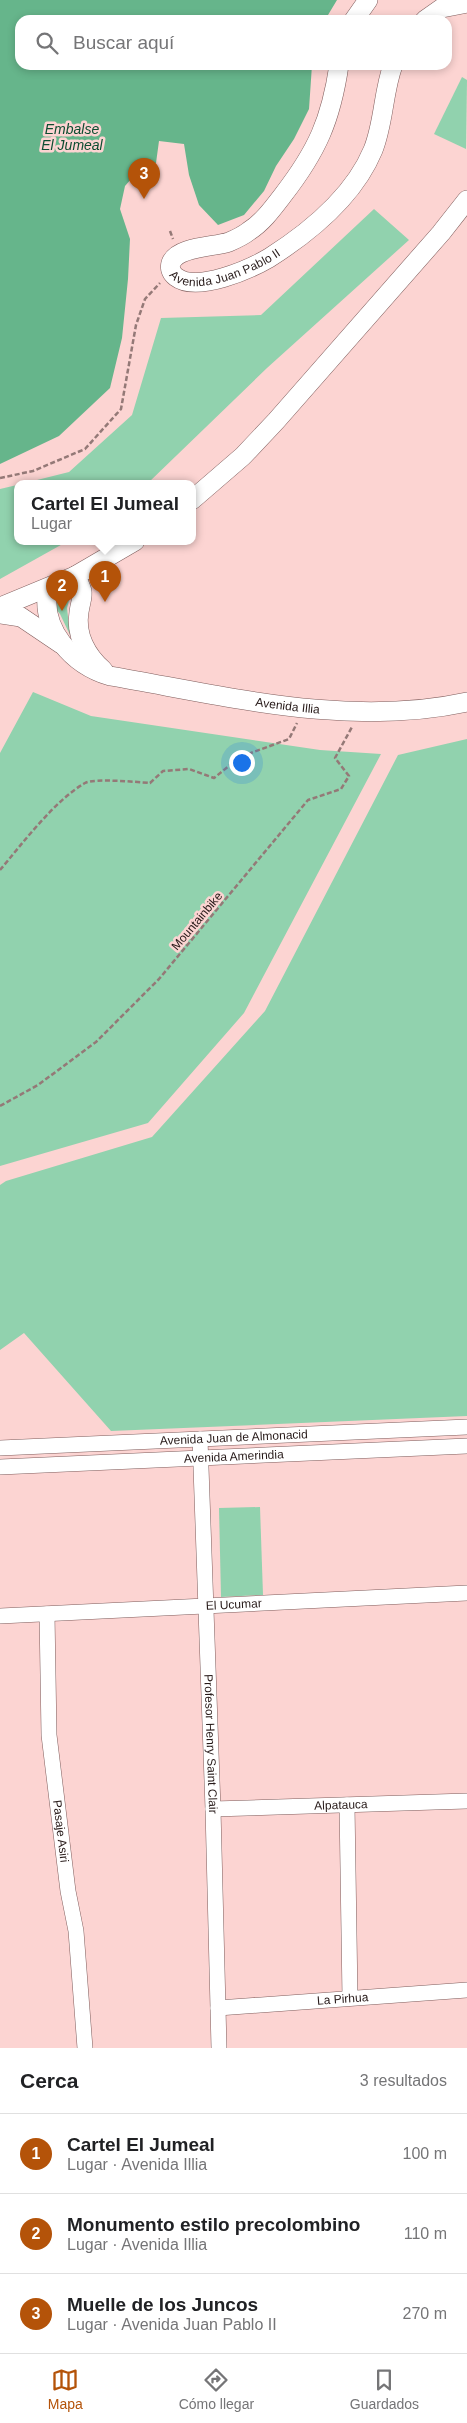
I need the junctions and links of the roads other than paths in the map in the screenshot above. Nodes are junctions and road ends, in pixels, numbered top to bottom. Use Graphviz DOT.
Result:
graph roads {
  1 [pos="368,0"];
  2 [pos="467,3"];
  3 [pos="358,15"];
  4 [pos="433,15"];
  5 [pos="338,70"];
  6 [pos="391,70"];
  7 [pos="467,200"];
  8 [pos="196,497"];
  9 [pos="128,545"];
  10 [pos="75,576"];
  11 [pos="48,588"];
  12 [pos="0,607"];
  13 [pos="0,614"];
  14 [pos="63,646"];
  15 [pos="110,676"];
  16 [pos="467,702"];
  17 [pos="467,1428"];
  18 [pos="200,1439"];
  19 [pos="467,1446"];
  20 [pos="0,1448"];
  21 [pos="201,1458"];
  22 [pos="0,1467"];
  23 [pos="467,1593"];
  24 [pos="205,1606"];
  25 [pos="47,1614"];
  26 [pos="0,1616"];
  27 [pos="467,1802"];
  28 [pos="347,1805"];
  29 [pos="213,1809"];
  30 [pos="467,1990"];
  31 [pos="350,1998"];
  32 [pos="218,2008"];
  33 [pos="85,2048"];
  34 [pos="219,2048"];
  1 -- 3 [label="main road"];
  2 -- 4 [label="main road"];
  5 -- 6 [label="main road, Avenida Juan Pablo II"];
  7 -- 8 [label="main road"];
  9 -- 10 [label="main road"];
  10 -- 11 [label="main road"];
  10 -- 15 [label="main road"];
  11 -- 12 [label="main road"];
  11 -- 14 [label="main road, Avenida Illia"];
  13 -- 14 [label="main road, Avenida Illia"];
  14 -- 15 [label="main road, Avenida Illia"];
  15 -- 16 [label="main road, Avenida Illia"];
  17 -- 18 [label="street, Avenida Juan de Almonacid"];
  18 -- 20 [label="street, Avenida Juan de Almonacid"];
  18 -- 21 [label="street, Profesor Henry Saint Clair"];
  19 -- 21 [label="street, Avenida Amerindia"];
  21 -- 22 [label="street, Avenida Amerindia"];
  21 -- 24 [label="street, Profesor Henry Saint Clair"];
  23 -- 24 [label="street, El Ucumar"];
  24 -- 25 [label="street, El Ucumar"];
  24 -- 29 [label="street, Profesor Henry Saint Clair"];
  25 -- 26 [label="street, El Ucumar"];
  25 -- 33 [label="street, Pasaje Asiri"];
  27 -- 28 [label="street, Alpatauca"];
  28 -- 29 [label="street, Alpatauca"];
  28 -- 31 [label="street"];
  29 -- 32 [label="street, Profesor Henry Saint Clair"];
  30 -- 31 [label="street, La Pirhua"];
  31 -- 32 [label="street, La Pirhua"];
  32 -- 34 [label="street, Profesor Henry Saint Clair"];
}
